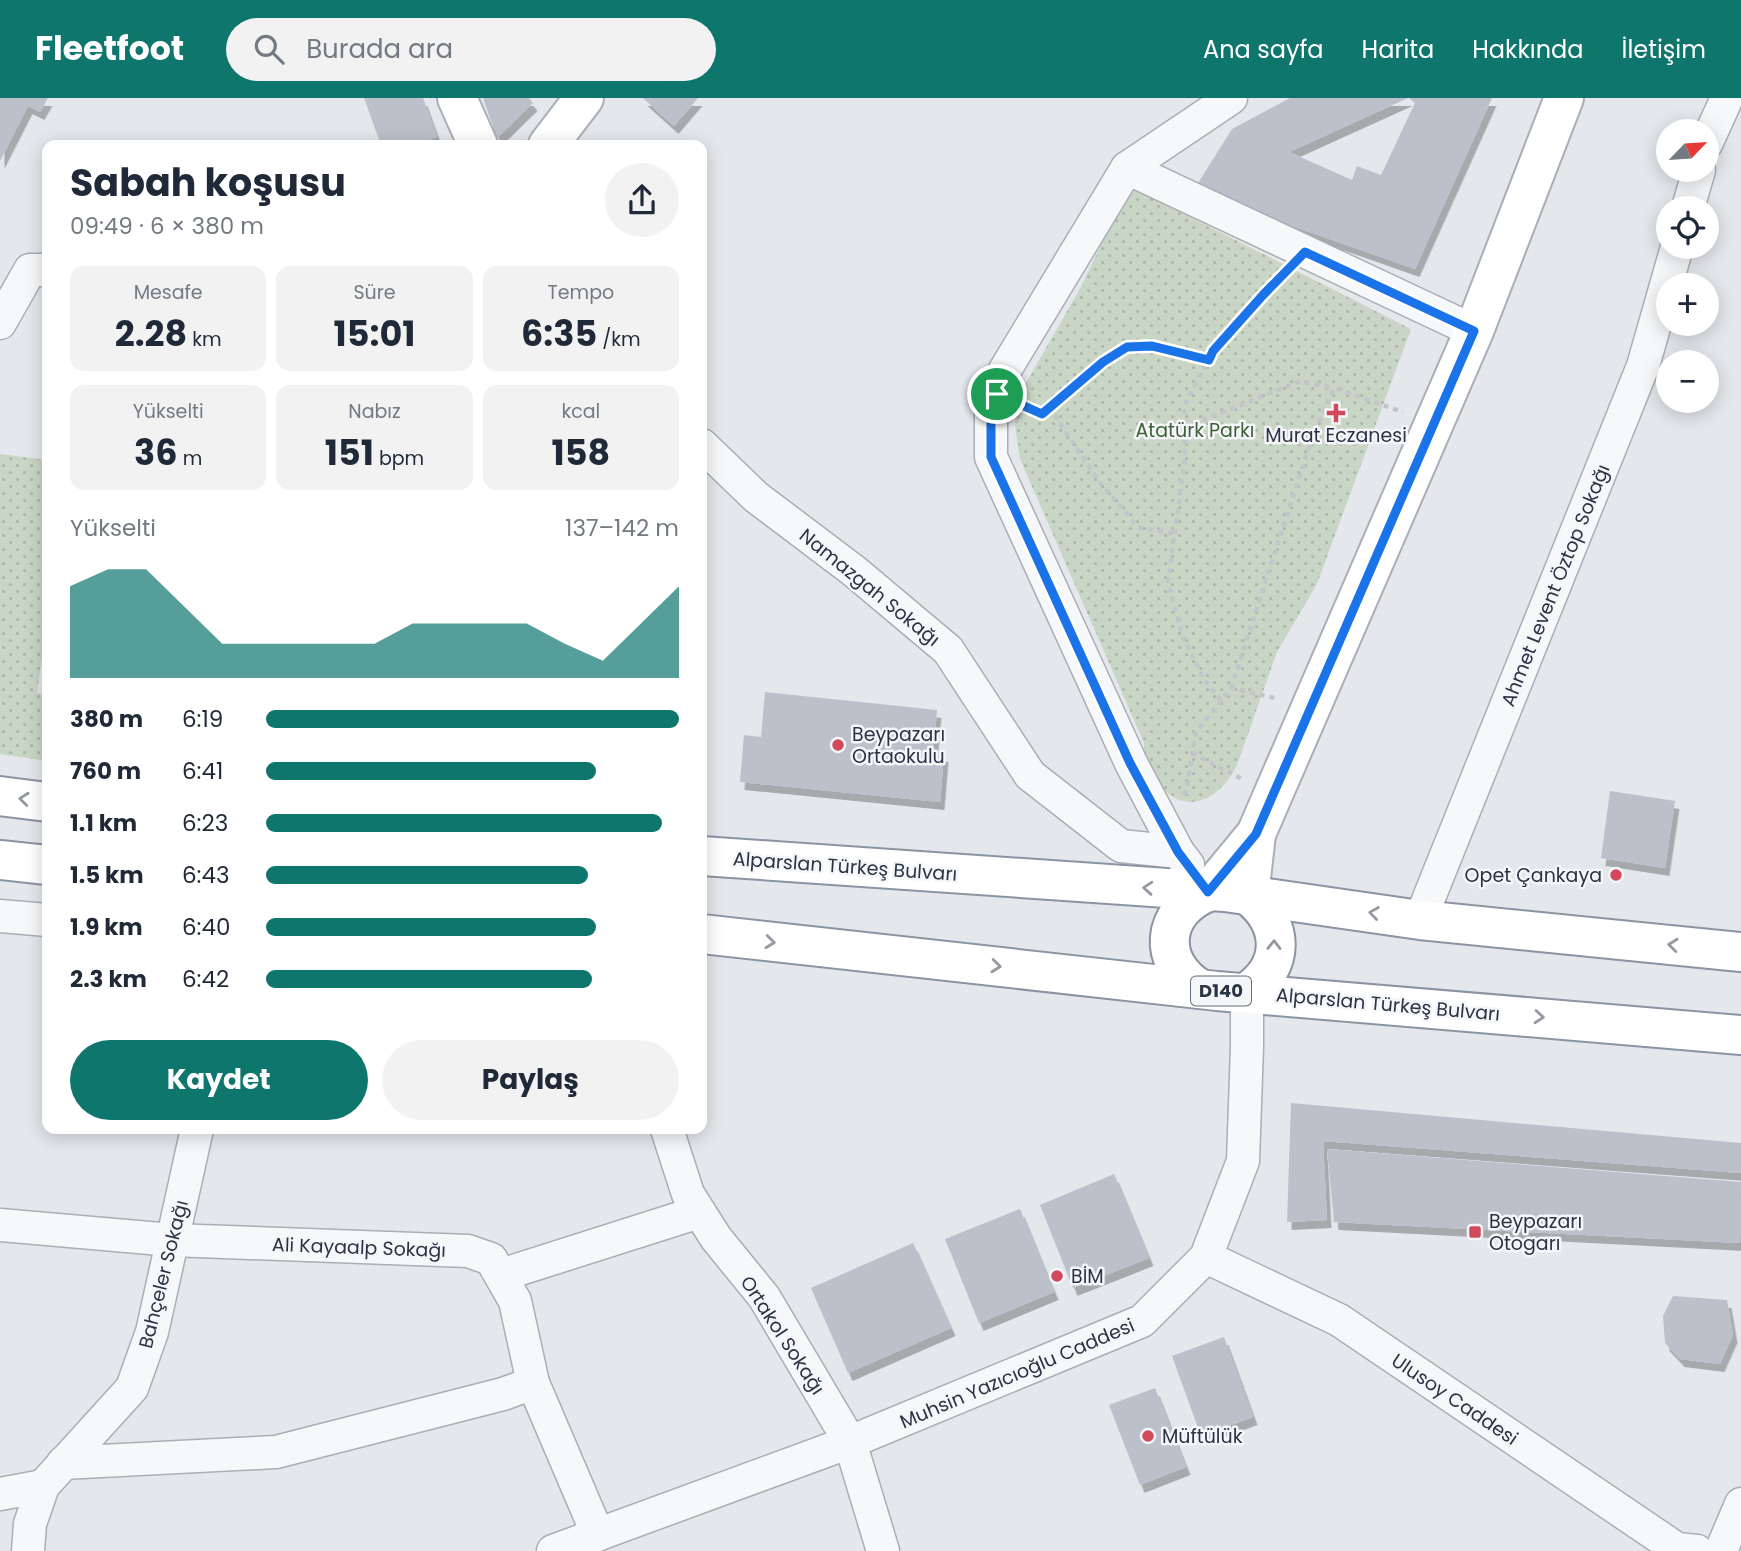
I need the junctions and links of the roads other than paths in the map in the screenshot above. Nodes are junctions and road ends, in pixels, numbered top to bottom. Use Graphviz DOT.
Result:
graph roads {
  1 [pos="457,98"];
  2 [pos="584,98"];
  3 [pos="1231,98"];
  4 [pos="1564,98"];
  5 [pos="1727,98"];
  6 [pos="1717,119"];
  7 [pos="476,140"];
  8 [pos="552,140"];
  9 [pos="1127,168"];
  10 [pos="1674,259"];
  11 [pos="42,270"];
  12 [pos="0,323"];
  13 [pos="1474,331"];
  14 [pos="707,449"];
  15 [pos="0,796"];
  16 [pos="42,801"];
  17 [pos="1256,834"];
  18 [pos="1178,852"];
  19 [pos="707,856"];
  20 [pos="0,860"];
  21 [pos="42,864"];
  22 [pos="1208,892"];
  23 [pos="1249,896"];
  24 [pos="0,916"];
  25 [pos="42,920"];
  26 [pos="1420,920"];
  27 [pos="707,935"];
  28 [pos="1741,952"];
  29 [pos="1200,989"];
  30 [pos="1247,992"];
  31 [pos="1741,1035"];
  32 [pos="196,1134"];
  33 [pos="669,1134"];
  34 [pos="699,1212"];
  35 [pos="0,1225"];
  36 [pos="172,1240"];
  37 [pos="1206,1257"];
  38 [pos="501,1275"];
  39 [pos="533,1383"];
  40 [pos="850,1442"];
  41 [pos="53,1474"];
  42 [pos="0,1494"];
  43 [pos="1741,1504"];
  44 [pos="598,1535"];
  45 [pos="28,1551"];
  46 [pos="553,1551"];
  47 [pos="883,1551"];
  48 [pos="1697,1551"];
  49 [pos="1721,1551"];
  1 -- 7 [label="main road"];
  2 -- 8 [label="main road"];
  3 -- 9 [label="street"];
  4 -- 13 [label="main road"];
  5 -- 6 [label="street"];
  9 -- 13 [label="street"];
  9 -- 18 [label="street"];
  10 -- 26 [label="street, Ahmet Levent Öztop Sokağı"];
  11 -- 12 [label="street"];
  13 -- 17 [label="main road"];
  14 -- 18 [label="street, Namazgah Sokağı"];
  16 -- 15 [label="main road, one-way"];
  17 -- 22 [label="main road"];
  17 -- 23 [label="main road"];
  18 -- 22 [label="street"];
  22 -- 19 [label="main road, Alparslan Türkeş Bulvarı, one-way"];
  20 -- 21 [label="main road"];
  22 -- 23 [label="main road, Alparslan Türkeş Bulvarı"];
  22 -- 29 [label="main road"];
  26 -- 23 [label="main road, Alparslan Türkeş Bulvarı, one-way"];
  30 -- 23 [label="main road, one-way"];
  24 -- 25 [label="street"];
  28 -- 26 [label="main road, Alparslan Türkeş Bulvarı, one-way"];
  27 -- 29 [label="main road, Alparslan Türkeş Bulvarı / D140, one-way"];
  29 -- 30 [label="main road, Alparslan Türkeş Bulvarı / D140"];
  30 -- 31 [label="main road, Alparslan Türkeş Bulvarı / D140, one-way"];
  30 -- 37 [label="street, Muhsin Yazıcıoğlu Caddesi"];
  32 -- 36 [label="street, Bahçeler Sokağı"];
  33 -- 34 [label="street, Ortakol Sokağı"];
  34 -- 38 [label="street"];
  34 -- 40 [label="street, Ortakol Sokağı"];
  35 -- 36 [label="street, Ali Kayaalp Sokağı"];
  36 -- 38 [label="street, Ali Kayaalp Sokağı"];
  36 -- 41 [label="street, Bahçeler Sokağı"];
  37 -- 40 [label="street, Muhsin Yazıcıoğlu Caddesi"];
  37 -- 48 [label="street, Ulusoy Caddesi"];
  38 -- 39 [label="street"];
  39 -- 41 [label="street"];
  39 -- 44 [label="street"];
  40 -- 44 [label="street, Muhsin Yazıcıoğlu Caddesi"];
  40 -- 47 [label="street, Ortakol Sokağı"];
  41 -- 42 [label="street"];
  41 -- 45 [label="street, Bahçeler Sokağı"];
  43 -- 49 [label="street"];
  44 -- 46 [label="street, Muhsin Yazıcıoğlu Caddesi"];
}
